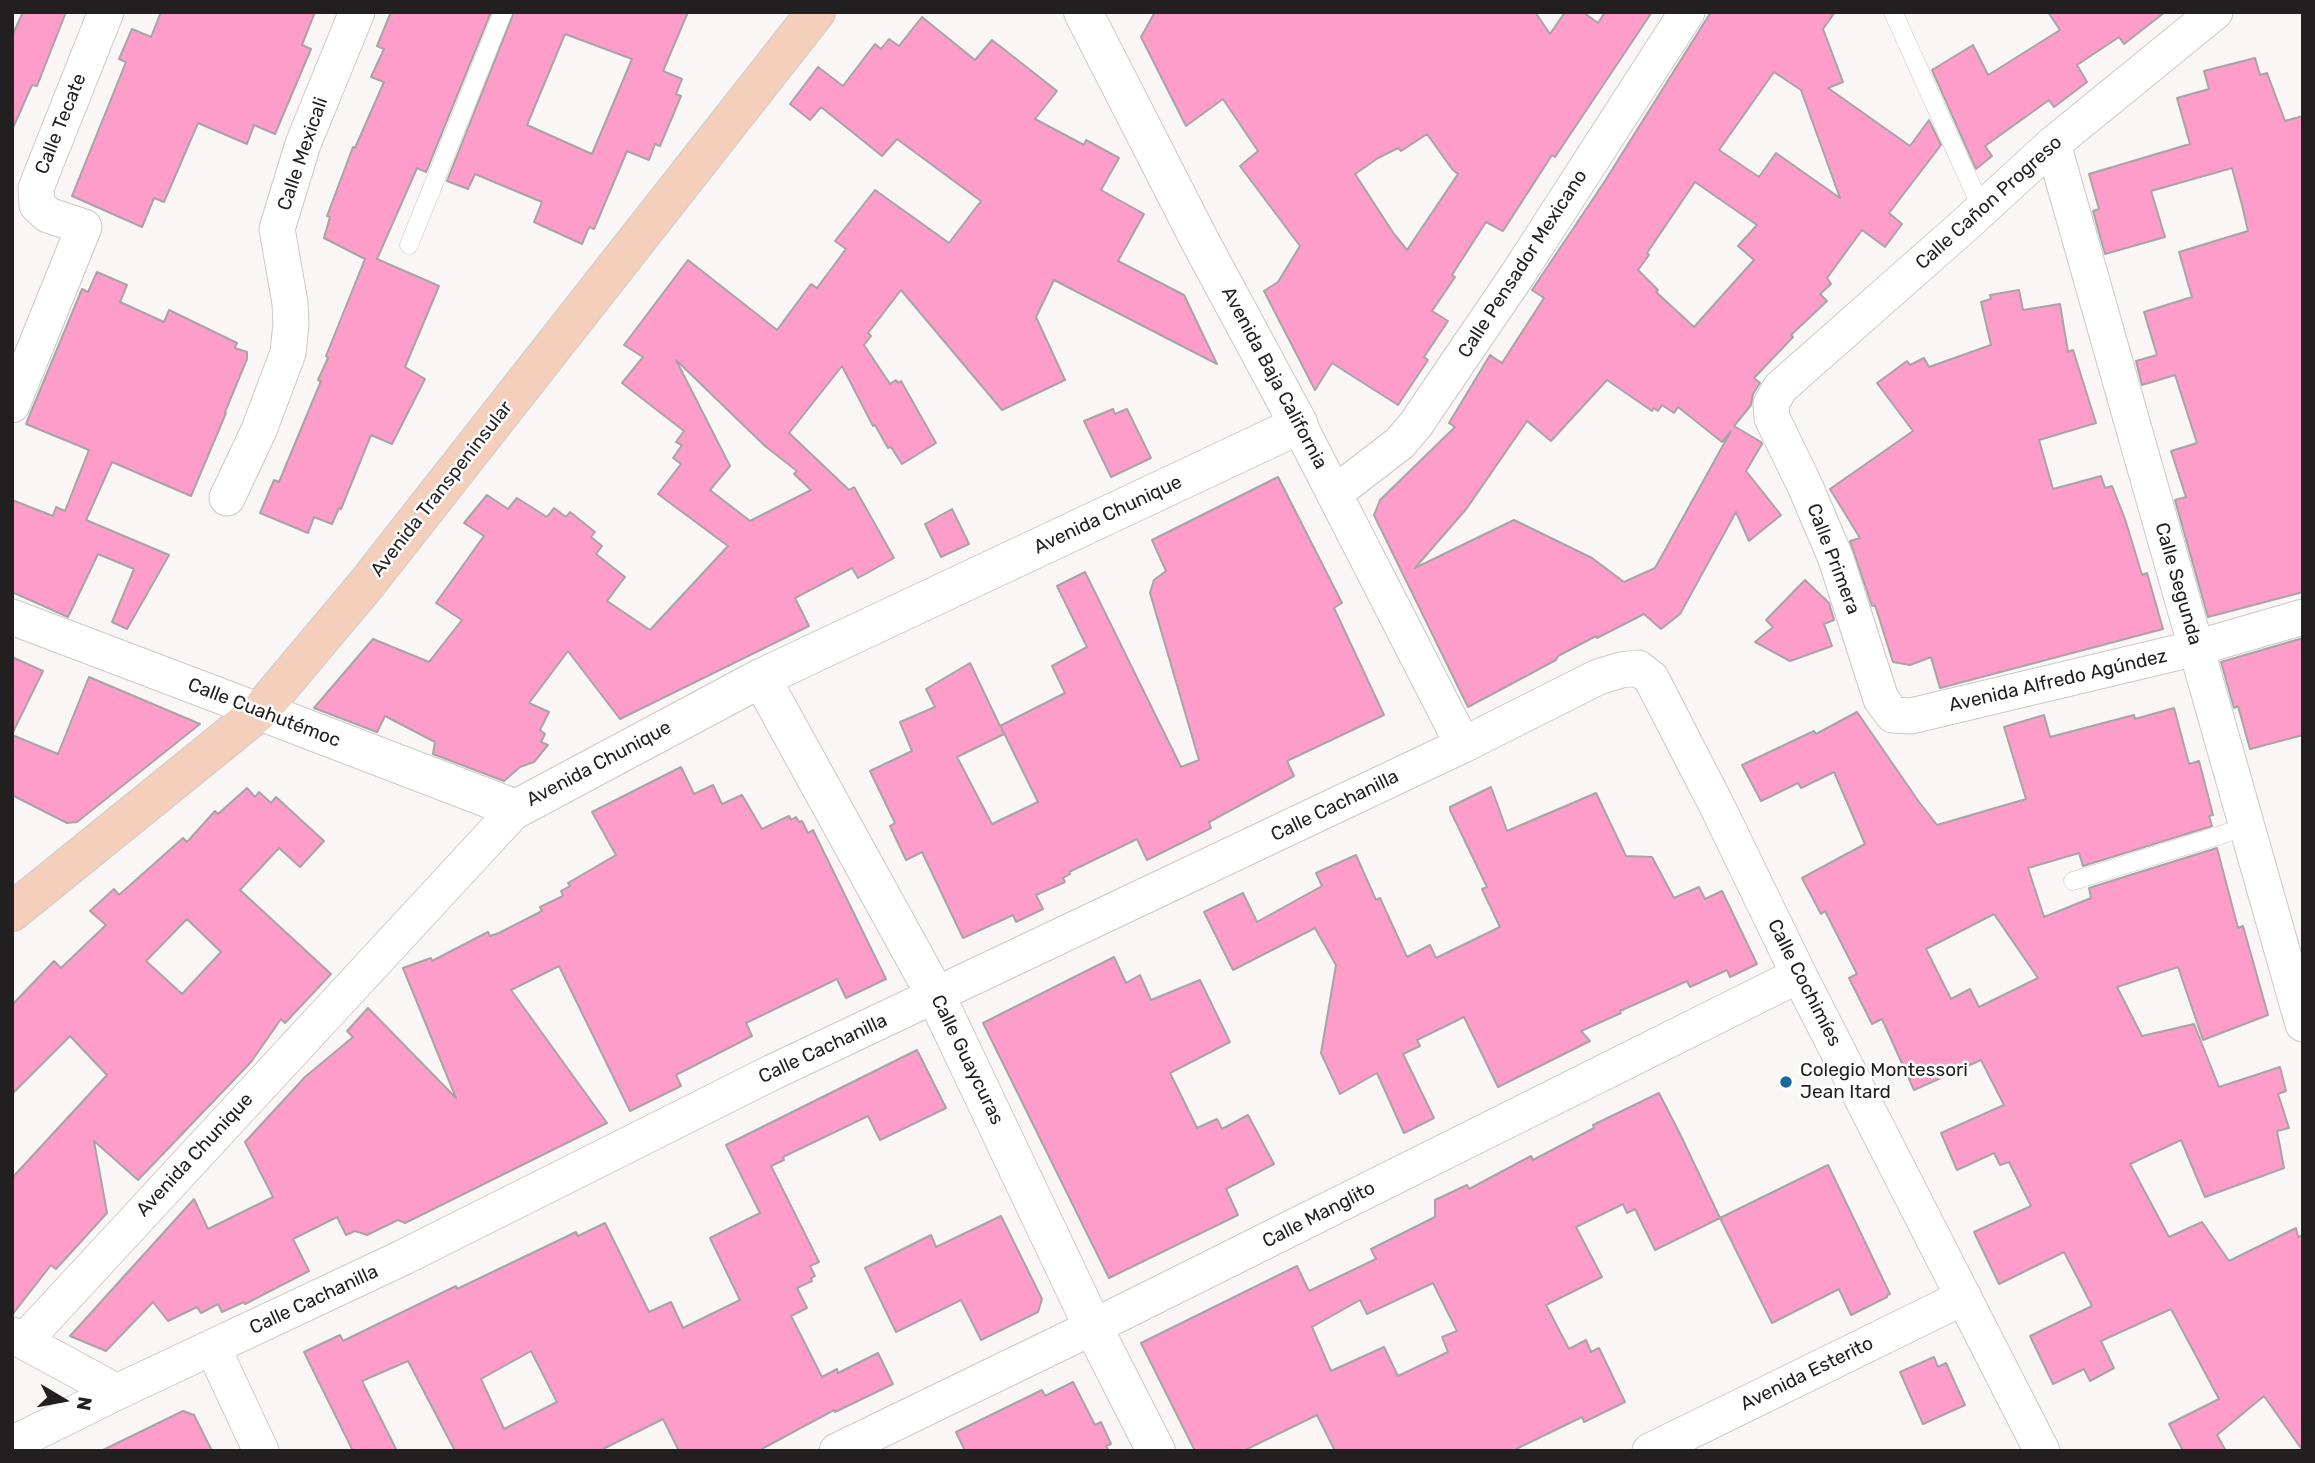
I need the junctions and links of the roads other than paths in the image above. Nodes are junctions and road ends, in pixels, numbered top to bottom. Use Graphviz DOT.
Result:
graph roads {
  1 [pos="106,12"];
  2 [pos="357,12"];
  3 [pos="503,12"];
  4 [pos="816,12"];
  5 [pos="1083,12"];
  6 [pos="1687,12"];
  7 [pos="1893,12"];
  8 [pos="2215,12"];
  9 [pos="2053,145"];
  10 [pos="1982,209"];
  11 [pos="409,245"];
  12 [pos="1771,404"];
  13 [pos="12,405"];
  14 [pos="1299,425"];
  15 [pos="1335,494"];
  16 [pos="227,498"];
  17 [pos="12,617"];
  18 [pos="2303,617"];
  19 [pos="2196,648"];
  20 [pos="1638,668"];
  21 [pos="761,678"];
  22 [pos="260,711"];
  23 [pos="1893,715"];
  24 [pos="1463,744"];
  25 [pos="516,809"];
  26 [pos="2246,827"];
  27 [pos="2073,881"];
  28 [pos="12,912"];
  29 [pos="1799,975"];
  30 [pos="936,996"];
  31 [pos="2303,1024"];
  32 [pos="1964,1297"];
  33 [pos="1093,1328"];
  34 [pos="18,1338"];
  35 [pos="213,1348"];
  36 [pos="117,1392"];
  37 [pos="12,1444"];
  38 [pos="261,1451"];
  39 [pos="837,1451"];
  40 [pos="1156,1451"];
  41 [pos="1650,1451"];
  42 [pos="2042,1451"];
  1 -- 13 [label="street, Calle Tecate"];
  2 -- 16 [label="street, Calle Mexicali"];
  3 -- 11 [label="lane"];
  4 -- 22 [label="main road, Avenida Transpeninsular"];
  5 -- 14 [label="street, Avenida Baja California"];
  6 -- 15 [label="street, Calle Pensador Mexicano"];
  7 -- 10 [label="lane"];
  8 -- 9 [label="street, Calle Cañon Progreso"];
  9 -- 10 [label="street, Calle Cañon Progreso"];
  9 -- 19 [label="street, Calle Segunda"];
  10 -- 12 [label="street, Calle Cañon Progreso"];
  12 -- 23 [label="street, Calle Primera"];
  14 -- 15 [label="street, Avenida Baja California"];
  14 -- 21 [label="street, Avenida Chunique"];
  15 -- 24 [label="street, Avenida Baja California"];
  17 -- 22 [label="street, Calle Cuahutémoc"];
  18 -- 19 [label="street, Avenida Alfredo Agúndez"];
  19 -- 23 [label="street, Avenida Alfredo Agúndez"];
  19 -- 26 [label="street, Calle Segunda"];
  20 -- 24 [label="street, Calle Cachanilla"];
  20 -- 29 [label="street, Calle Cochimíes"];
  21 -- 25 [label="street, Avenida Chunique"];
  21 -- 30 [label="street, Calle Guaycuras"];
  22 -- 25 [label="street, Calle Cuahutémoc"];
  22 -- 28 [label="main road, Avenida Transpeninsular"];
  24 -- 30 [label="street, Calle Cachanilla"];
  25 -- 34 [label="street, Avenida Chunique"];
  26 -- 27 [label="lane"];
  26 -- 31 [label="street, Calle Segunda"];
  29 -- 32 [label="street, Calle Cochimíes"];
  29 -- 33 [label="street, Calle Manglito"];
  30 -- 33 [label="street, Calle Guaycuras"];
  30 -- 35 [label="street, Calle Cachanilla"];
  32 -- 41 [label="street, Avenida Esterito"];
  32 -- 42 [label="street, Calle Cochimíes"];
  33 -- 39 [label="street, Calle Manglito"];
  33 -- 40 [label="street, Calle Guaycuras"];
  34 -- 36 [label="street"];
  35 -- 36 [label="street, Calle Cachanilla"];
  35 -- 38 [label="street"];
  36 -- 37 [label="street, Calle Cachanilla"];
}
